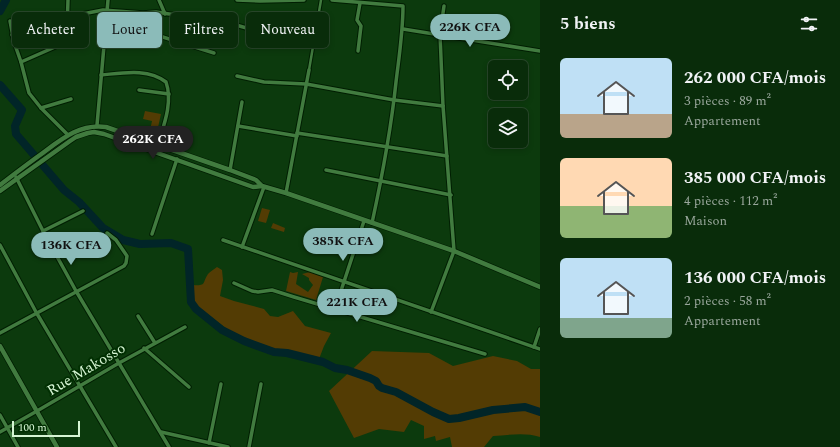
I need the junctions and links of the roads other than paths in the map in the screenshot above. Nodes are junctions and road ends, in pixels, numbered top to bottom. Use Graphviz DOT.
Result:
graph roads {
  1 [pos="68,0"];
  2 [pos="108,0"];
  3 [pos="159,0"];
  4 [pos="237,0"];
  5 [pos="304,0"];
  6 [pos="321,0"];
  7 [pos="332,0"];
  8 [pos="360,3"];
  9 [pos="444,6"];
  10 [pos="107,10"];
  11 [pos="67,12"];
  12 [pos="89,12"];
  13 [pos="319,12"];
  14 [pos="165,14"];
  15 [pos="10,21"];
  16 [pos="246,28"];
  17 [pos="403,29"];
  18 [pos="440,34"];
  19 [pos="12,35"];
  20 [pos="162,37"];
  21 [pos="16,48"];
  22 [pos="54,48"];
  23 [pos="104,48"];
  24 [pos="313,48"];
  25 [pos="358,51"];
  26 [pos="540,51"];
  27 [pos="214,53"];
  28 [pos="21,62"];
  29 [pos="309,70"];
  30 [pos="101,74"];
  31 [pos="237,76"];
  32 [pos="306,84"];
  33 [pos="139,90"];
  34 [pos="170,94"];
  35 [pos="71,99"];
  36 [pos="394,100"];
  37 [pos="242,102"];
  38 [pos="443,106"];
  39 [pos="41,108"];
  40 [pos="98,125"];
  41 [pos="238,126"];
  42 [pos="68,135"];
  43 [pos="297,135"];
  44 [pos="158,144"];
  45 [pos="387,146"];
  46 [pos="447,156"];
  47 [pos="42,157"];
  48 [pos="177,159"];
  49 [pos="230,170"];
  50 [pos="326,170"];
  51 [pos="15,176"];
  52 [pos="382,181"];
  53 [pos="0,185"];
  54 [pos="263,186"];
  55 [pos="0,190"];
  56 [pos="286,193"];
  57 [pos="451,195"];
  58 [pos="83,210"];
  59 [pos="364,220"];
  60 [pos="372,224"];
  61 [pos="43,231"];
  62 [pos="107,233"];
  63 [pos="152,234"];
  64 [pos="223,240"];
  65 [pos="0,245"];
  66 [pos="242,247"];
  67 [pos="454,251"];
  68 [pos="234,283"];
  69 [pos="344,283"];
  70 [pos="540,287"];
  71 [pos="76,290"];
  72 [pos="335,309"];
  73 [pos="36,312"];
  74 [pos="431,312"];
  75 [pos="138,316"];
  76 [pos="185,327"];
  77 [pos="540,329"];
  78 [pos="0,333"];
  79 [pos="155,343"];
  80 [pos="0,346"];
  81 [pos="534,347"];
  82 [pos="144,348"];
  83 [pos="540,349"];
  84 [pos="485,354"];
  85 [pos="118,362"];
  86 [pos="221,384"];
  87 [pos="262,384"];
  88 [pos="80,386"];
  89 [pos="189,387"];
  90 [pos="37,411"];
  91 [pos="0,415"];
  92 [pos="7,428"];
  93 [pos="0,432"];
  94 [pos="161,432"];
  95 [pos="209,443"];
  96 [pos="18,447"];
  97 [pos="58,447"];
  98 [pos="116,447"];
  99 [pos="169,447"];
  100 [pos="228,447"];
  101 [pos="248,447"];
  1 -- 11 [label="street"];
  2 -- 10 [label="street"];
  3 -- 14 [label="street"];
  4 -- 5 [label="street"];
  6 -- 13 [label="street"];
  7 -- 8 [label="street"];
  8 -- 17 [label="street"];
  8 -- 25 [label="street"];
  9 -- 18 [label="street"];
  10 -- 12 [label="street"];
  10 -- 14 [label="street"];
  14 -- 16 [label="street"];
  15 -- 19 [label="street"];
  17 -- 18 [label="street"];
  17 -- 36 [label="street"];
  18 -- 26 [label="street"];
  18 -- 38 [label="street"];
  20 -- 27 [label="street"];
  21 -- 28 [label="street"];
  22 -- 28 [label="street"];
  23 -- 30 [label="street"];
  24 -- 29 [label="street"];
  28 -- 39 [label="street"];
  29 -- 32 [label="street"];
  30 -- 34 [label="street"];
  30 -- 40 [label="street"];
  31 -- 32 [label="street"];
  32 -- 36 [label="street"];
  32 -- 43 [label="street"];
  33 -- 34 [label="street"];
  34 -- 44 [label="street"];
  35 -- 39 [label="street"];
  36 -- 38 [label="street"];
  36 -- 45 [label="street"];
  37 -- 41 [label="street"];
  38 -- 46 [label="street"];
  39 -- 42 [label="street"];
  40 -- 42 [label="street"];
  40 -- 44 [label="street"];
  41 -- 43 [label="street"];
  41 -- 49 [label="street"];
  42 -- 47 [label="street"];
  43 -- 45 [label="street"];
  43 -- 56 [label="street"];
  44 -- 49 [label="street"];
  45 -- 46 [label="street"];
  45 -- 52 [label="street"];
  46 -- 57 [label="street"];
  47 -- 48 [label="street"];
  47 -- 51 [label="street"];
  48 -- 54 [label="street"];
  48 -- 63 [label="street"];
  49 -- 54 [label="street"];
  50 -- 52 [label="street"];
  51 -- 53 [label="street"];
  51 -- 55 [label="street"];
  51 -- 61 [label="street"];
  52 -- 57 [label="street"];
  52 -- 60 [label="street"];
  54 -- 56 [label="street"];
  54 -- 66 [label="street"];
  56 -- 59 [label="street"];
  57 -- 67 [label="street"];
  58 -- 61 [label="street"];
  59 -- 60 [label="street"];
  59 -- 69 [label="street"];
  60 -- 67 [label="street"];
  61 -- 71 [label="street"];
  62 -- 71 [label="street"];
  64 -- 66 [label="street"];
  65 -- 73 [label="street"];
  66 -- 69 [label="street"];
  67 -- 70 [label="street"];
  67 -- 74 [label="street"];
  68 -- 72 [label="street"];
  69 -- 72 [label="street"];
  69 -- 74 [label="street"];
  71 -- 73 [label="street"];
  71 -- 85 [label="street"];
  72 -- 84 [label="street"];
  73 -- 78 [label="street"];
  73 -- 88 [label="street"];
  74 -- 81 [label="street"];
  75 -- 79 [label="street"];
  76 -- 79 [label="street, Rue Makosso"];
  77 -- 81 [label="street"];
  79 -- 82 [label="street, Rue Makosso"];
  80 -- 90 [label="street"];
  81 -- 83 [label="street"];
  82 -- 85 [label="street, Rue Makosso"];
  82 -- 89 [label="street"];
  85 -- 88 [label="street, Rue Makosso"];
  85 -- 94 [label="street"];
  86 -- 95 [label="street"];
  87 -- 101 [label="street"];
  88 -- 90 [label="street, Rue Makosso"];
  88 -- 98 [label="street"];
  90 -- 92 [label="street, Rue Makosso"];
  90 -- 97 [label="street"];
  91 -- 92 [label="street"];
  92 -- 93 [label="street, Rue Makosso"];
  92 -- 96 [label="street"];
  94 -- 95 [label="street"];
  94 -- 99 [label="street"];
  95 -- 100 [label="street"];
}
